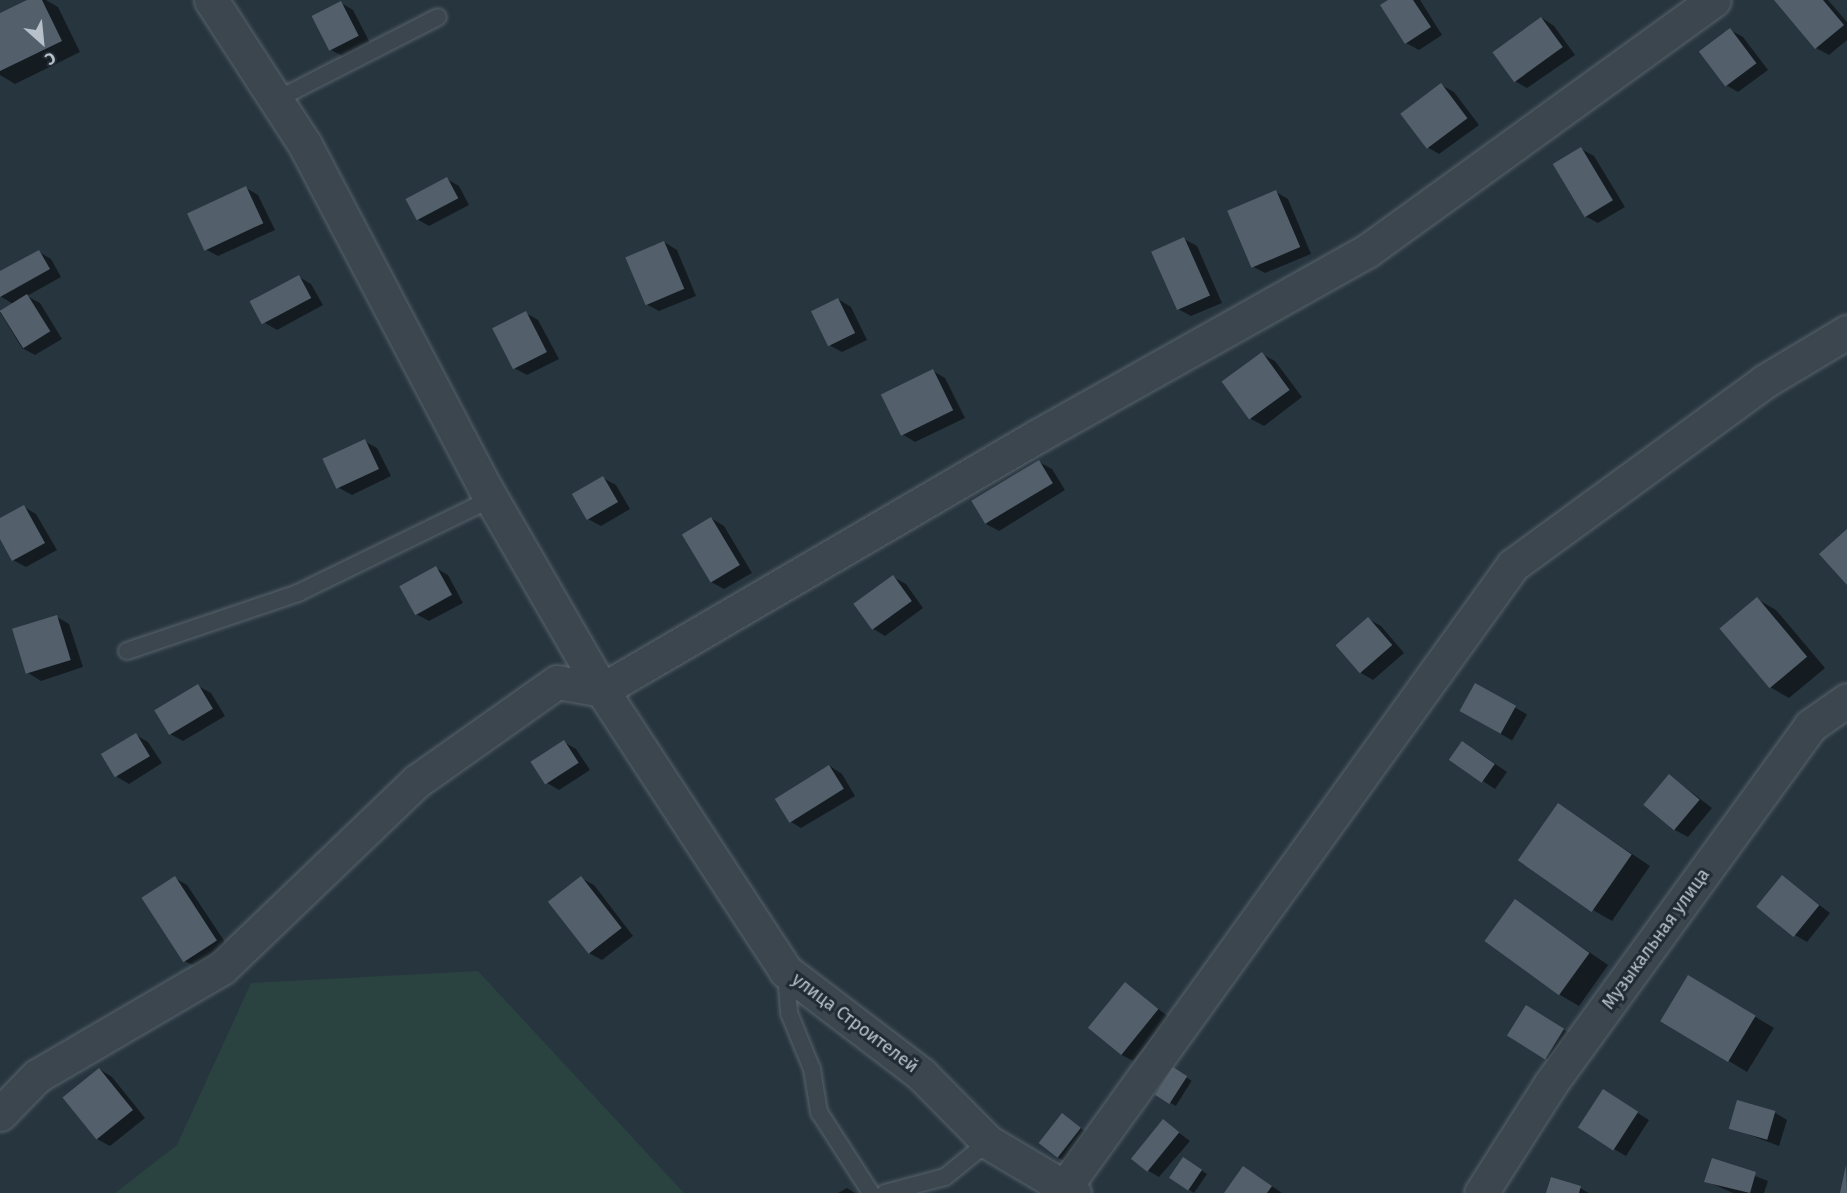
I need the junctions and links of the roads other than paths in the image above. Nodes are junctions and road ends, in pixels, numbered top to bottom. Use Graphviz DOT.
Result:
graph roads {
  1 [pos="212,0"];
  2 [pos="1714,0"];
  3 [pos="438,17"];
  4 [pos="274,101"];
  5 [pos="1847,332"];
  6 [pos="491,498"];
  7 [pos="127,651"];
  8 [pos="602,690"];
  9 [pos="1847,700"];
  10 [pos="786,971"];
  11 [pos="37,1076"];
  12 [pos="0,1099"];
  13 [pos="0,1114"];
  14 [pos="988,1142"];
  15 [pos="1069,1190"];
  16 [pos="871,1193"];
  17 [pos="885,1193"];
  18 [pos="1481,1193"];
  1 -- 4 [label="street, улица Строителей"];
  2 -- 8 [label="street"];
  3 -- 4 [label="lane"];
  4 -- 6 [label="street, улица Строителей"];
  5 -- 15 [label="street"];
  6 -- 7 [label="lane"];
  6 -- 8 [label="street, улица Строителей"];
  8 -- 10 [label="street, улица Строителей"];
  8 -- 11 [label="street"];
  9 -- 18 [label="street, Музыкальная улица"];
  10 -- 14 [label="street, улица Строителей"];
  10 -- 16 [label="lane"];
  11 -- 12 [label="street"];
  11 -- 13 [label="street"];
  14 -- 15 [label="street, улица Строителей"];
  14 -- 17 [label="lane"];
}
